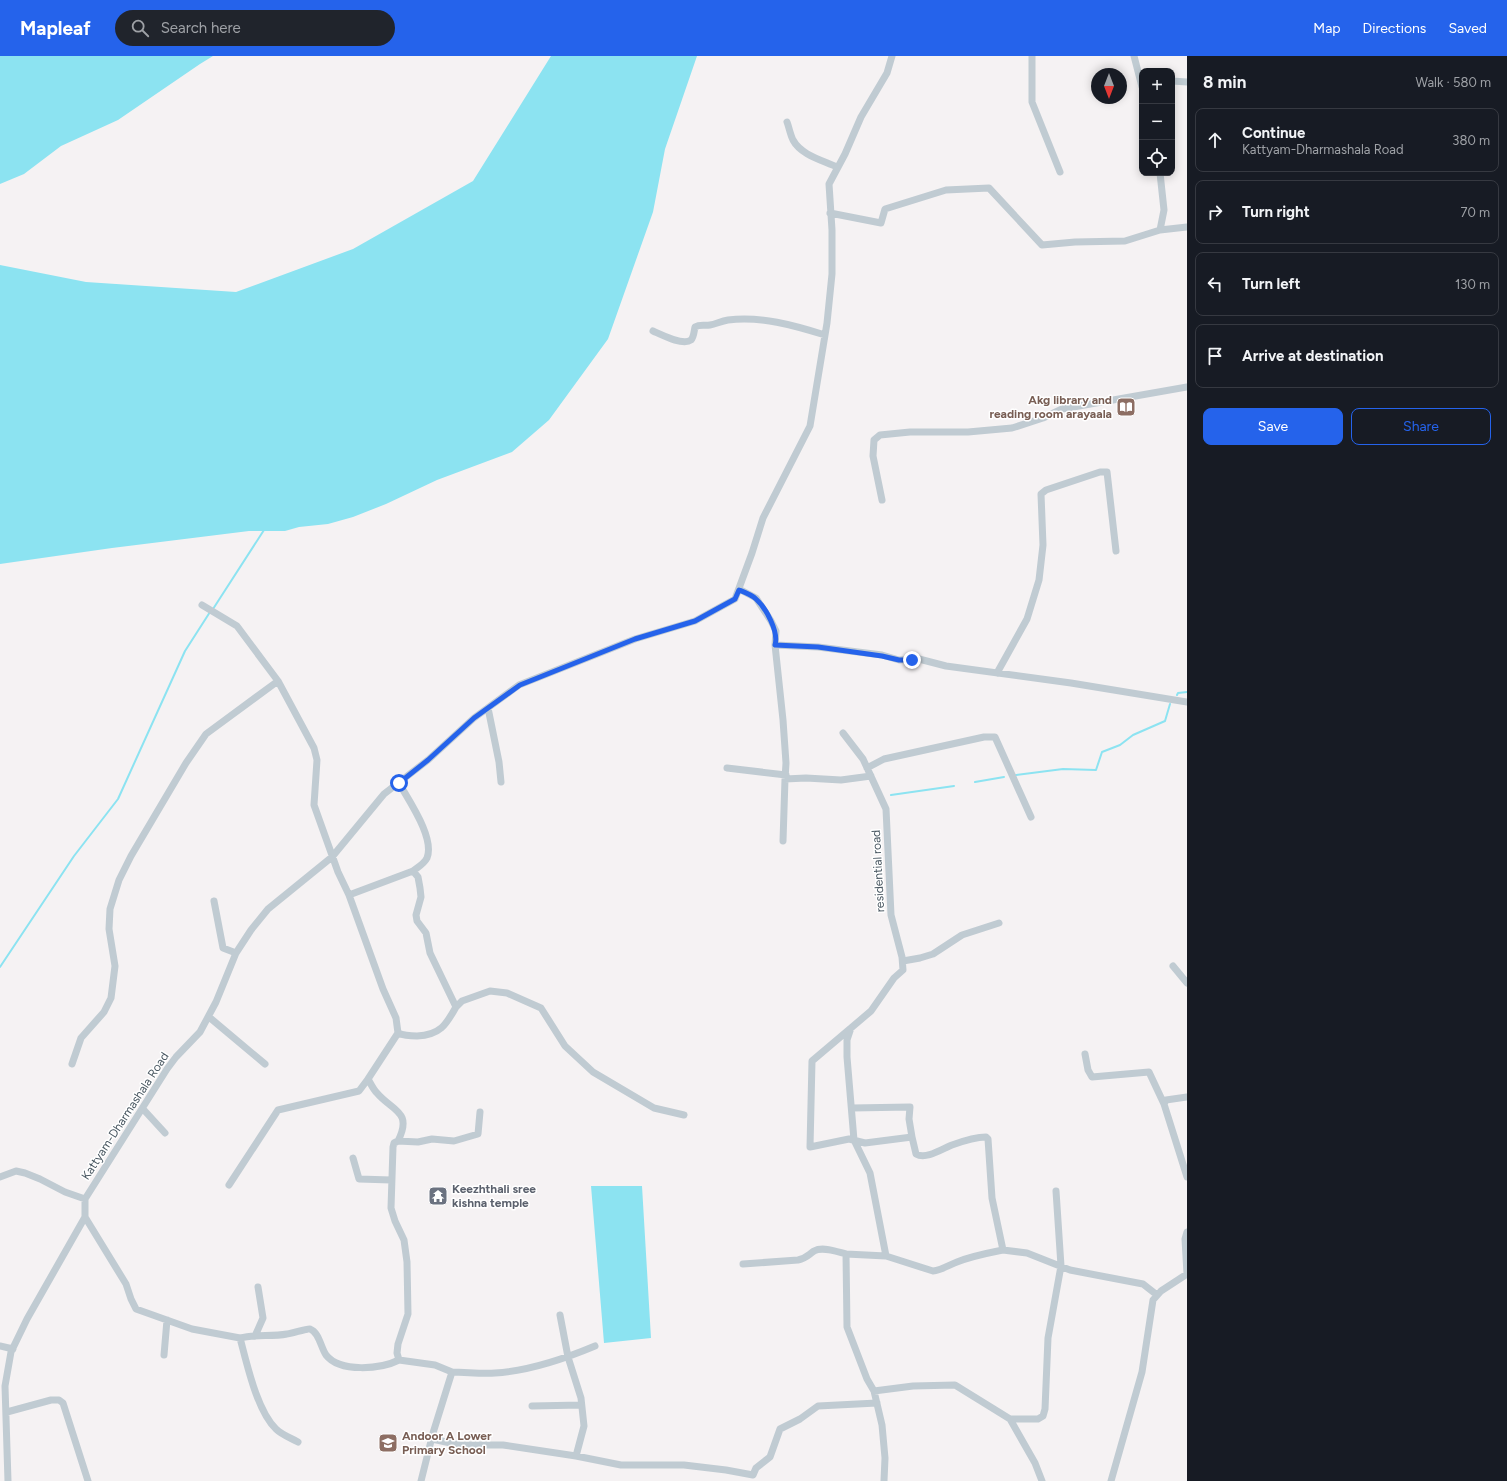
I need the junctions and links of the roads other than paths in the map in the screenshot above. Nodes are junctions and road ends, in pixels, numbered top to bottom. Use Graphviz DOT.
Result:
graph roads {
  1 [pos="892,56"];
  2 [pos="1032,56"];
  3 [pos="1134,56"];
  4 [pos="1139,75"];
  5 [pos="1175,81"];
  6 [pos="1187,82"];
  7 [pos="787,122"];
  8 [pos="837,167"];
  9 [pos="1060,172"];
  10 [pos="1160,176"];
  11 [pos="830,213"];
  12 [pos="1187,227"];
  13 [pos="1160,230"];
  14 [pos="653,332"];
  15 [pos="825,335"];
  16 [pos="1187,387"];
  17 [pos="882,500"];
  18 [pos="1116,551"];
  19 [pos="739,590"];
  20 [pos="205,607"];
  21 [pos="775,645"];
  22 [pos="997,673"];
  23 [pos="278,681"];
  24 [pos="1187,702"];
  25 [pos="488,708"];
  26 [pos="843,733"];
  27 [pos="727,768"];
  28 [pos="867,768"];
  29 [pos="871,776"];
  30 [pos="785,777"];
  31 [pos="501,782"];
  32 [pos="399,783"];
  33 [pos="1031,817"];
  34 [pos="783,841"];
  35 [pos="332,858"];
  36 [pos="413,871"];
  37 [pos="349,895"];
  38 [pos="214,901"];
  39 [pos="999,923"];
  40 [pos="236,953"];
  41 [pos="903,961"];
  42 [pos="1173,966"];
  43 [pos="1187,983"];
  44 [pos="456,1007"];
  45 [pos="209,1017"];
  46 [pos="851,1027"];
  47 [pos="398,1033"];
  48 [pos="1085,1054"];
  49 [pos="72,1064"];
  50 [pos="265,1064"];
  51 [pos="368,1079"];
  52 [pos="1187,1097"];
  53 [pos="1164,1104"];
  54 [pos="852,1108"];
  55 [pos="143,1109"];
  56 [pos="480,1112"];
  57 [pos="684,1115"];
  58 [pos="165,1133"];
  59 [pos="912,1137"];
  60 [pos="398,1140"];
  61 [pos="854,1140"];
  62 [pos="353,1158"];
  63 [pos="0,1177"];
  64 [pos="1187,1177"];
  65 [pos="392,1180"];
  66 [pos="229,1185"];
  67 [pos="1056,1191"];
  68 [pos="85,1199"];
  69 [pos="85,1217"];
  70 [pos="1187,1232"];
  71 [pos="1004,1250"];
  72 [pos="846,1254"];
  73 [pos="886,1256"];
  74 [pos="743,1264"];
  75 [pos="1061,1266"];
  76 [pos="1187,1274"];
  77 [pos="258,1287"];
  78 [pos="1157,1295"];
  79 [pos="560,1315"];
  80 [pos="167,1320"];
  81 [pos="255,1336"];
  82 [pos="240,1338"];
  83 [pos="0,1346"];
  84 [pos="595,1346"];
  85 [pos="13,1348"];
  86 [pos="164,1355"];
  87 [pos="568,1357"];
  88 [pos="399,1360"];
  89 [pos="452,1372"];
  90 [pos="3,1376"];
  91 [pos="874,1391"];
  92 [pos="877,1403"];
  93 [pos="581,1405"];
  94 [pos="532,1406"];
  95 [pos="7,1412"];
  96 [pos="1010,1419"];
  97 [pos="4,1438"];
  98 [pos="432,1439"];
  99 [pos="298,1442"];
  100 [pos="576,1456"];
  101 [pos="0,1477"];
  102 [pos="752,1478"];
  103 [pos="8,1479"];
  104 [pos="88,1481"];
  105 [pos="421,1481"];
  106 [pos="884,1481"];
  107 [pos="1042,1481"];
  108 [pos="1111,1481"];
  1 -- 8 [label="street, Kattyam-Dharmashala Road"];
  2 -- 9 [label="street"];
  3 -- 4 [label="street"];
  5 -- 6 [label="street"];
  7 -- 8 [label="street"];
  8 -- 11 [label="street, Kattyam-Dharmashala Road"];
  10 -- 13 [label="street"];
  11 -- 13 [label="street"];
  11 -- 15 [label="street, Kattyam-Dharmashala Road"];
  12 -- 13 [label="street"];
  14 -- 15 [label="street"];
  15 -- 19 [label="street, Kattyam-Dharmashala Road"];
  16 -- 17 [label="street"];
  18 -- 22 [label="street"];
  19 -- 21 [label="street"];
  19 -- 25 [label="street, Kattyam-Dharmashala Road"];
  20 -- 23 [label="street"];
  21 -- 22 [label="street"];
  21 -- 30 [label="street"];
  22 -- 24 [label="street"];
  23 -- 35 [label="street"];
  23 -- 49 [label="street"];
  25 -- 31 [label="street"];
  25 -- 32 [label="street, Kattyam-Dharmashala Road"];
  26 -- 28 [label="street, residential road"];
  27 -- 30 [label="street"];
  28 -- 29 [label="street, residential road"];
  28 -- 33 [label="street"];
  29 -- 30 [label="street"];
  29 -- 41 [label="street, residential road"];
  30 -- 34 [label="street"];
  32 -- 35 [label="street, Kattyam-Dharmashala Road"];
  32 -- 36 [label="street"];
  35 -- 37 [label="street"];
  35 -- 40 [label="street, Kattyam-Dharmashala Road"];
  36 -- 37 [label="street"];
  36 -- 44 [label="street"];
  37 -- 47 [label="street"];
  38 -- 40 [label="street"];
  39 -- 41 [label="street"];
  40 -- 45 [label="street, Kattyam-Dharmashala Road"];
  41 -- 46 [label="street"];
  42 -- 43 [label="street"];
  44 -- 47 [label="street"];
  44 -- 57 [label="street"];
  45 -- 50 [label="street"];
  45 -- 55 [label="street, Kattyam-Dharmashala Road"];
  46 -- 54 [label="street"];
  46 -- 61 [label="street"];
  47 -- 51 [label="street"];
  48 -- 53 [label="street"];
  51 -- 60 [label="street"];
  51 -- 66 [label="street"];
  52 -- 53 [label="street"];
  53 -- 64 [label="street"];
  54 -- 59 [label="street"];
  54 -- 61 [label="street"];
  55 -- 58 [label="street"];
  55 -- 68 [label="street, Kattyam-Dharmashala Road"];
  56 -- 60 [label="street"];
  59 -- 61 [label="street"];
  59 -- 71 [label="street"];
  60 -- 65 [label="street"];
  61 -- 73 [label="street"];
  62 -- 65 [label="street"];
  63 -- 68 [label="street"];
  65 -- 88 [label="street"];
  67 -- 75 [label="street"];
  68 -- 69 [label="street, Kattyam-Dharmashala Road"];
  69 -- 80 [label="street"];
  69 -- 85 [label="street, Kattyam-Dharmashala Road"];
  70 -- 76 [label="street"];
  71 -- 73 [label="street"];
  71 -- 75 [label="street"];
  72 -- 73 [label="street"];
  72 -- 74 [label="street"];
  72 -- 91 [label="street"];
  75 -- 78 [label="street"];
  75 -- 96 [label="street"];
  76 -- 78 [label="street"];
  77 -- 81 [label="street"];
  78 -- 108 [label="street"];
  79 -- 87 [label="street"];
  80 -- 82 [label="street"];
  80 -- 86 [label="street"];
  81 -- 82 [label="street"];
  81 -- 88 [label="street"];
  82 -- 99 [label="street"];
  83 -- 85 [label="street"];
  84 -- 87 [label="street"];
  85 -- 90 [label="street, Kattyam-Dharmashala Road"];
  87 -- 89 [label="street"];
  87 -- 93 [label="street"];
  88 -- 89 [label="street"];
  89 -- 98 [label="street"];
  90 -- 95 [label="street, Kattyam-Dharmashala Road"];
  91 -- 92 [label="street"];
  91 -- 96 [label="street"];
  92 -- 102 [label="street"];
  92 -- 106 [label="street"];
  93 -- 94 [label="street"];
  93 -- 100 [label="street"];
  95 -- 97 [label="street, Kattyam-Dharmashala Road"];
  95 -- 104 [label="street"];
  96 -- 107 [label="street"];
  97 -- 103 [label="street, Kattyam-Dharmashala Road"];
  98 -- 100 [label="street"];
  98 -- 105 [label="street"];
  100 -- 102 [label="street"];
  101 -- 103 [label="street"];
}
